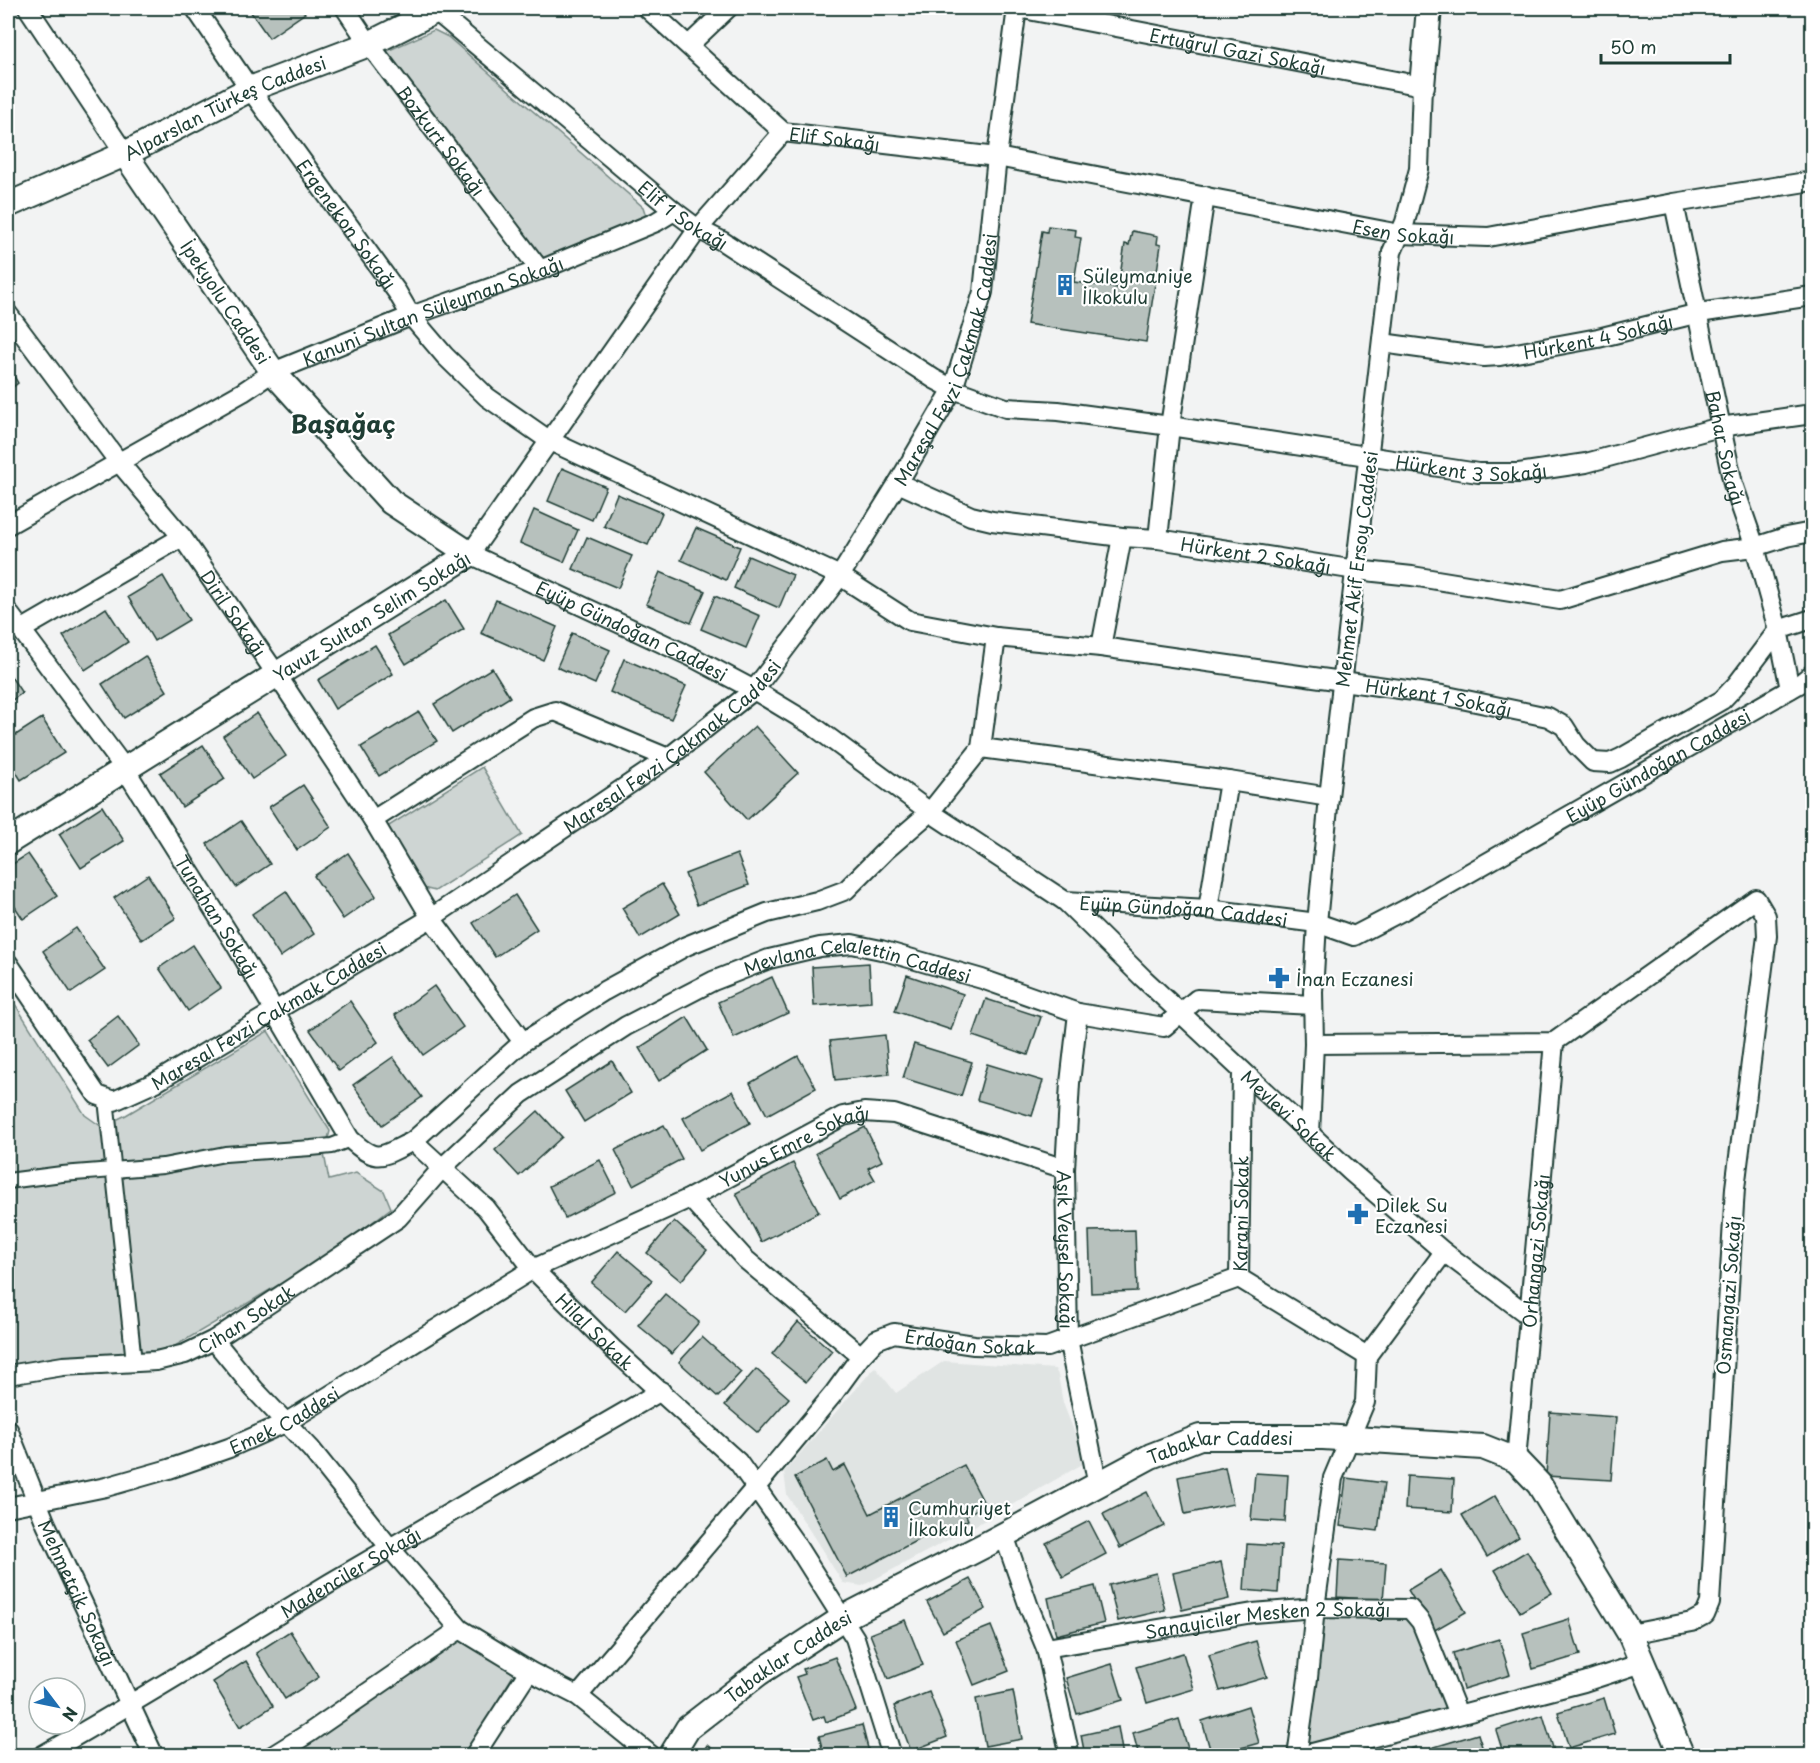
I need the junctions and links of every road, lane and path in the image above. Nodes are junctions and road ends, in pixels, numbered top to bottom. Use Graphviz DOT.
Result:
graph roads {
  1 [pos="28,8"];
  2 [pos="195,8"];
  3 [pos="345,8"];
  4 [pos="647,8"];
  5 [pos="728,8"];
  6 [pos="1018,8"];
  7 [pos="1428,8"];
  8 [pos="438,9"];
  9 [pos="369,44"];
  10 [pos="689,45"];
  11 [pos="1422,86"];
  12 [pos="250,89"];
  13 [pos="783,132"];
  14 [pos="125,154"];
  15 [pos="998,157"];
  16 [pos="1812,181"];
  17 [pos="1205,196"];
  18 [pos="1674,203"];
  19 [pos="8,206"];
  20 [pos="674,211"];
  21 [pos="698,229"];
  22 [pos="1400,234"];
  23 [pos="540,270"];
  24 [pos="1812,296"];
  25 [pos="1699,313"];
  26 [pos="8,314"];
  27 [pos="411,315"];
  28 [pos="1382,343"];
  29 [pos="273,372"];
  30 [pos="953,388"];
  31 [pos="1812,414"];
  32 [pos="1170,426"];
  33 [pos="1720,428"];
  34 [pos="550,441"];
  35 [pos="1369,456"];
  36 [pos="118,461"];
  37 [pos="898,483"];
  38 [pos="8,525"];
  39 [pos="1812,532"];
  40 [pos="182,537"];
  41 [pos="1122,537"];
  42 [pos="1158,539"];
  43 [pos="1755,547"];
  44 [pos="470,554"];
  45 [pos="1356,570"];
  46 [pos="840,576"];
  47 [pos="8,612"];
  48 [pos="1812,619"];
  49 [pos="21,630"];
  50 [pos="1778,630"];
  51 [pos="996,637"];
  52 [pos="1101,647"];
  53 [pos="1812,674"];
  54 [pos="277,675"];
  55 [pos="1342,680"];
  56 [pos="1790,689"];
  57 [pos="754,690"];
  58 [pos="981,748"];
  59 [pos="668,758"];
  60 [pos="125,769"];
  61 [pos="1229,781"];
  62 [pos="1329,797"];
  63 [pos="930,812"];
  64 [pos="373,820"];
  65 [pos="8,842"];
  66 [pos="1065,901"];
  67 [pos="1208,909"];
  68 [pos="431,918"];
  69 [pos="1317,923"];
  70 [pos="8,963"];
  71 [pos="1313,1005"];
  72 [pos="274,1011"];
  73 [pos="1078,1013"];
  74 [pos="1182,1013"];
  75 [pos="523,1042"];
  76 [pos="1554,1042"];
  77 [pos="1314,1044"];
  78 [pos="1242,1071"];
  79 [pos="106,1098"];
  80 [pos="1310,1134"];
  81 [pos="350,1139"];
  82 [pos="413,1141"];
  83 [pos="443,1167"];
  84 [pos="1065,1169"];
  85 [pos="114,1170"];
  86 [pos="8,1181"];
  87 [pos="690,1198"];
  88 [pos="1444,1252"];
  89 [pos="533,1269"];
  90 [pos="1239,1278"];
  91 [pos="1528,1315"];
  92 [pos="1068,1339"];
  93 [pos="214,1340"];
  94 [pos="861,1356"];
  95 [pos="1367,1356"];
  96 [pos="133,1358"];
  97 [pos="8,1375"];
  98 [pos="661,1391"];
  99 [pos="286,1422"];
  100 [pos="8,1429"];
  101 [pos="1350,1437"];
  102 [pos="1516,1460"];
  103 [pos="1098,1485"];
  104 [pos="756,1487"];
  105 [pos="36,1501"];
  106 [pos="8,1507"];
  107 [pos="1004,1535"];
  108 [pos="390,1548"];
  109 [pos="1315,1608"];
  110 [pos="843,1618"];
  111 [pos="460,1629"];
  112 [pos="1629,1634"];
  113 [pos="1046,1648"];
  114 [pos="1642,1663"];
  115 [pos="529,1671"];
  116 [pos="578,1696"];
  117 [pos="130,1706"];
  118 [pos="1458,1714"];
  119 [pos="41,1755"];
  120 [pos="154,1755"];
  121 [pos="272,1755"];
  122 [pos="474,1755"];
  123 [pos="652,1755"];
  124 [pos="670,1755"];
  125 [pos="892,1755"];
  126 [pos="1070,1755"];
  127 [pos="1299,1755"];
  128 [pos="1682,1755"];
  1 -- 14 [label="street, İpekyolu Caddesi"];
  2 -- 12 [label="street, Ergenekon Sokağı"];
  3 -- 9 [label="street, Bozkurt Sokağı"];
  4 -- 10 [label="street, Elif Sokağı"];
  5 -- 10 [label="street"];
  6 -- 11 [label="street, Ertuğrul Gazi Sokağı"];
  6 -- 15 [label="street, Mareşal Fevzi Çakmak Caddesi"];
  7 -- 11 [label="street, Mehmet Akif Ersoy Caddesi"];
  8 -- 9 [label="street, Alparslan Türkeş Caddesi"];
  8 -- 20 [label="street, Elif 1 Sokağı"];
  9 -- 12 [label="street, Alparslan Türkeş Caddesi"];
  9 -- 23 [label="street, Bozkurt Sokağı"];
  10 -- 13 [label="street, Elif Sokağı"];
  11 -- 22 [label="street, Mehmet Akif Ersoy Caddesi"];
  12 -- 14 [label="street, Alparslan Türkeş Caddesi"];
  12 -- 27 [label="street, Ergenekon Sokağı"];
  13 -- 15 [label="street, Elif Sokağı"];
  13 -- 21 [label="street, Yavuz Sultan Selim Sokağı"];
  14 -- 19 [label="street, Alparslan Türkeş Caddesi"];
  14 -- 29 [label="street, İpekyolu Caddesi"];
  15 -- 17 [label="street, Esen Sokağı"];
  15 -- 30 [label="street, Mareşal Fevzi Çakmak Caddesi"];
  16 -- 18 [label="street, Esen Sokağı"];
  17 -- 22 [label="street, Esen Sokağı"];
  17 -- 32 [label="street"];
  18 -- 22 [label="street, Esen Sokağı"];
  18 -- 25 [label="street, Bahar Sokağı"];
  20 -- 21 [label="street, Elif 1 Sokağı"];
  20 -- 23 [label="street, Kanuni Sultan Süleyman Sokağı"];
  21 -- 30 [label="street, Elif 1 Sokağı"];
  21 -- 34 [label="street, Yavuz Sultan Selim Sokağı"];
  22 -- 28 [label="street, Mehmet Akif Ersoy Caddesi"];
  23 -- 27 [label="street, Kanuni Sultan Süleyman Sokağı"];
  24 -- 25 [label="street, Hürkent 4 Sokağı"];
  25 -- 28 [label="street, Hürkent 4 Sokağı"];
  25 -- 33 [label="street, Bahar Sokağı"];
  26 -- 36 [label="street, Diril Sokağı"];
  27 -- 29 [label="street, Kanuni Sultan Süleyman Sokağı"];
  27 -- 34 [label="street, Ergenekon Sokağı"];
  28 -- 35 [label="street, Mehmet Akif Ersoy Caddesi"];
  29 -- 36 [label="street, Kanuni Sultan Süleyman Sokağı"];
  29 -- 44 [label="street, İpekyolu Caddesi"];
  30 -- 32 [label="street, Hürkent 3 Sokağı"];
  30 -- 37 [label="street, Mareşal Fevzi Çakmak Caddesi"];
  31 -- 33 [label="street, Hürkent 3 Sokağı"];
  32 -- 35 [label="street, Hürkent 3 Sokağı"];
  32 -- 42 [label="street"];
  33 -- 35 [label="street, Hürkent 3 Sokağı"];
  33 -- 43 [label="street, Bahar Sokağı"];
  34 -- 44 [label="street, Yavuz Sultan Selim Sokağı"];
  34 -- 46 [label="street, Ergenekon Sokağı"];
  35 -- 45 [label="street, Mehmet Akif Ersoy Caddesi"];
  36 -- 38 [label="street, Kanuni Sultan Süleyman Sokağı"];
  36 -- 40 [label="street, Diril Sokağı"];
  37 -- 41 [label="street, Hürkent 2 Sokağı"];
  37 -- 46 [label="street, Mareşal Fevzi Çakmak Caddesi"];
  39 -- 43 [label="street"];
  40 -- 49 [label="street"];
  40 -- 54 [label="street, Diril Sokağı"];
  41 -- 42 [label="street, Hürkent 2 Sokağı"];
  41 -- 52 [label="street"];
  42 -- 45 [label="street, Hürkent 2 Sokağı"];
  43 -- 45 [label="street, Hürkent 2 Sokağı"];
  43 -- 50 [label="street, Bahar Sokağı"];
  44 -- 54 [label="street, Yavuz Sultan Selim Sokağı"];
  44 -- 57 [label="street, Eyüp Gündoğan Caddesi"];
  45 -- 55 [label="street, Mehmet Akif Ersoy Caddesi"];
  46 -- 51 [label="street, Hürkent 1 Sokağı"];
  46 -- 57 [label="street, Mareşal Fevzi Çakmak Caddesi"];
  47 -- 49 [label="street, Tunahan Sokağı"];
  48 -- 50 [label="street"];
  49 -- 60 [label="street, Tunahan Sokağı"];
  50 -- 55 [label="street, Hürkent 1 Sokağı"];
  50 -- 56 [label="street, Bahar Sokağı"];
  51 -- 52 [label="street, Hürkent 1 Sokağı"];
  51 -- 58 [label="street"];
  52 -- 55 [label="street, Hürkent 1 Sokağı"];
  53 -- 56 [label="street, Eyüp Gündoğan Caddesi"];
  54 -- 60 [label="street, Yavuz Sultan Selim Sokağı"];
  54 -- 64 [label="street, Diril Sokağı"];
  55 -- 62 [label="street, Mehmet Akif Ersoy Caddesi"];
  56 -- 69 [label="street, Eyüp Gündoğan Caddesi"];
  57 -- 59 [label="street, Mareşal Fevzi Çakmak Caddesi"];
  57 -- 63 [label="street, Eyüp Gündoğan Caddesi"];
  58 -- 61 [label="street"];
  58 -- 63 [label="street, Tunahan Sokağı"];
  59 -- 64 [label="street"];
  59 -- 68 [label="street, Mareşal Fevzi Çakmak Caddesi"];
  60 -- 65 [label="street, Yavuz Sultan Selim Sokağı"];
  60 -- 72 [label="street, Tunahan Sokağı"];
  61 -- 62 [label="street"];
  61 -- 67 [label="street"];
  62 -- 69 [label="street, Mehmet Akif Ersoy Caddesi"];
  63 -- 66 [label="street, Eyüp Gündoğan Caddesi"];
  63 -- 75 [label="street, Tunahan Sokağı"];
  64 -- 68 [label="street, Diril Sokağı"];
  66 -- 67 [label="street, Eyüp Gündoğan Caddesi"];
  66 -- 74 [label="street, Mevlevi Sokak"];
  67 -- 69 [label="street, Eyüp Gündoğan Caddesi"];
  68 -- 72 [label="street, Mareşal Fevzi Çakmak Caddesi"];
  68 -- 75 [label="street, Diril Sokağı"];
  69 -- 71 [label="street, Mehmet Akif Ersoy Caddesi"];
  70 -- 79 [label="street"];
  71 -- 74 [label="street, Mevlana Celalettin Caddesi"];
  71 -- 77 [label="street, Mehmet Akif Ersoy Caddesi"];
  72 -- 79 [label="street, Mareşal Fevzi Çakmak Caddesi"];
  72 -- 81 [label="street, Tunahan Sokağı"];
  73 -- 74 [label="street, Mevlana Celalettin Caddesi"];
  73 -- 83 [label="street, Mevlana Celalettin Caddesi"];
  73 -- 84 [label="street, Aşık Veysel Sokağı"];
  74 -- 78 [label="street, Mevlevi Sokak"];
  75 -- 82 [label="street, Tunahan Sokağı"];
  76 -- 77 [label="street"];
  76 -- 91 [label="street, Orhangazi Sokağı"];
  76 -- 112 [label="street, Osmangazi Sokağı"];
  77 -- 80 [label="street, Mehmet Akif Ersoy Caddesi"];
  78 -- 80 [label="street, Mevlevi Sokak"];
  78 -- 90 [label="street, Karani Sokak"];
  79 -- 85 [label="street"];
  80 -- 88 [label="street, Mevlevi Sokak"];
  81 -- 82 [label="street, Tunahan Sokağı"];
  81 -- 85 [label="street"];
  82 -- 83 [label="street"];
  83 -- 89 [label="street, Hilal Sokak"];
  83 -- 93 [label="street, Cihan Sokak"];
  84 -- 87 [label="street, Yunus Emre Sokağı"];
  84 -- 92 [label="street, Aşık Veysel Sokağı"];
  85 -- 86 [label="street"];
  85 -- 96 [label="street"];
  87 -- 89 [label="street, Yunus Emre Sokağı"];
  87 -- 94 [label="street"];
  88 -- 91 [label="street, Mevlevi Sokak"];
  88 -- 95 [label="street"];
  89 -- 98 [label="street, Hilal Sokak"];
  89 -- 99 [label="street, Emek Caddesi"];
  90 -- 92 [label="street, Erdoğan Sokak"];
  90 -- 95 [label="street, Karani Sokak"];
  91 -- 102 [label="street, Orhangazi Sokağı"];
  92 -- 94 [label="street, Erdoğan Sokak"];
  92 -- 103 [label="street, Aşık Veysel Sokağı"];
  93 -- 96 [label="street, Cihan Sokak"];
  93 -- 99 [label="street"];
  94 -- 104 [label="street"];
  95 -- 101 [label="street"];
  96 -- 97 [label="street, Cihan Sokak"];
  98 -- 104 [label="street, Hilal Sokak"];
  98 -- 108 [label="street, Madenciler Sokağı"];
  99 -- 105 [label="street, Emek Caddesi"];
  99 -- 108 [label="street"];
  100 -- 105 [label="street, Mehmetçik Sokağı"];
  101 -- 102 [label="street, Tabaklar Caddesi"];
  101 -- 103 [label="street, Tabaklar Caddesi"];
  101 -- 109 [label="street"];
  102 -- 112 [label="street, Tabaklar Caddesi"];
  103 -- 107 [label="street, Tabaklar Caddesi"];
  104 -- 110 [label="street, Hilal Sokak"];
  104 -- 116 [label="street"];
  105 -- 106 [label="street, Emek Caddesi"];
  105 -- 117 [label="street, Mehmetçik Sokağı"];
  107 -- 110 [label="street, Tabaklar Caddesi"];
  107 -- 113 [label="street"];
  108 -- 111 [label="street"];
  108 -- 117 [label="street, Madenciler Sokağı"];
  109 -- 113 [label="street, Sanayiciler Mesken 2 Sokağı"];
  109 -- 118 [label="street, Sanayiciler Mesken 2 Sokağı"];
  109 -- 127 [label="street"];
  110 -- 124 [label="street, Tabaklar Caddesi"];
  110 -- 125 [label="street, Hilal Sokak"];
  111 -- 115 [label="street"];
  111 -- 121 [label="street"];
  112 -- 114 [label="street, Tabaklar Caddesi"];
  113 -- 126 [label="street"];
  114 -- 118 [label="street"];
  114 -- 128 [label="street, Tabaklar Caddesi"];
  115 -- 116 [label="street"];
  115 -- 122 [label="street"];
  116 -- 123 [label="street"];
  117 -- 119 [label="street, Madenciler Sokağı"];
  117 -- 120 [label="street, Mehmetçik Sokağı"];
  118 -- 127 [label="street"];
}
